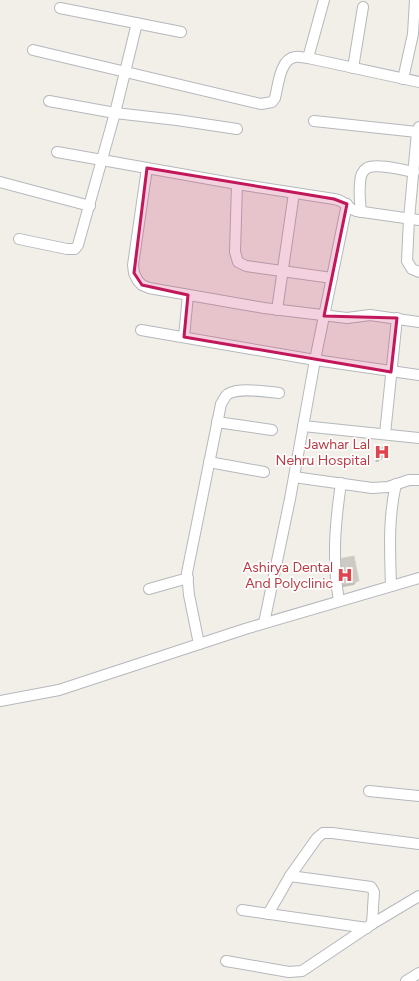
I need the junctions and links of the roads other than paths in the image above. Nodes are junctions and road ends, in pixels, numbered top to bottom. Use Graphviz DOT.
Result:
graph roads {
  1 [pos="324,0"];
  2 [pos="416,0"];
  3 [pos="363,7"];
  4 [pos="60,8"];
  5 [pos="137,23"];
  6 [pos="181,32"];
  7 [pos="415,40"];
  8 [pos="33,50"];
  9 [pos="308,58"];
  10 [pos="353,68"];
  11 [pos="126,72"];
  12 [pos="403,79"];
  13 [pos="419,82"];
  14 [pos="49,101"];
  15 [pos="115,113"];
  16 [pos="314,121"];
  17 [pos="237,129"];
  18 [pos="418,130"];
  19 [pos="57,152"];
  20 [pos="102,161"];
  21 [pos="417,161"];
  22 [pos="147,168"];
  23 [pos="414,172"];
  24 [pos="0,182"];
  25 [pos="237,184"];
  26 [pos="294,193"];
  27 [pos="347,204"];
  28 [pos="90,206"];
  29 [pos="361,212"];
  30 [pos="414,220"];
  31 [pos="19,239"];
  32 [pos="282,271"];
  33 [pos="419,272"];
  34 [pos="332,278"];
  35 [pos="188,295"];
  36 [pos="277,310"];
  37 [pos="324,316"];
  38 [pos="397,318"];
  39 [pos="418,321"];
  40 [pos="141,330"];
  41 [pos="184,337"];
  42 [pos="315,360"];
  43 [pos="391,372"];
  44 [pos="415,374"];
  45 [pos="279,393"];
  46 [pos="217,422"];
  47 [pos="303,426"];
  48 [pos="272,430"];
  49 [pos="384,434"];
  50 [pos="419,438"];
  51 [pos="209,462"];
  52 [pos="264,472"];
  53 [pos="294,477"];
  54 [pos="419,480"];
  55 [pos="341,483"];
  56 [pos="396,484"];
  57 [pos="188,578"];
  58 [pos="419,578"];
  59 [pos="391,586"];
  60 [pos="149,588"];
  61 [pos="339,601"];
  62 [pos="264,623"];
  63 [pos="199,644"];
  64 [pos="0,701"];
  65 [pos="369,790"];
  66 [pos="419,796"];
  67 [pos="419,844"];
  68 [pos="290,876"];
  69 [pos="419,896"];
  70 [pos="242,910"];
  71 [pos="268,914"];
  72 [pos="369,926"];
  73 [pos="226,961"];
  74 [pos="419,973"];
  75 [pos="406,981"];
  1 -- 9 [label="street"];
  2 -- 7 [label="street"];
  3 -- 10 [label="street"];
  4 -- 5 [label="street"];
  5 -- 6 [label="street"];
  5 -- 11 [label="street"];
  7 -- 12 [label="street"];
  8 -- 11 [label="street"];
  9 -- 10 [label="street"];
  9 -- 11 [label="street"];
  10 -- 12 [label="street"];
  11 -- 15 [label="street"];
  12 -- 13 [label="street"];
  14 -- 15 [label="street"];
  15 -- 17 [label="street"];
  15 -- 20 [label="street"];
  16 -- 18 [label="street"];
  18 -- 21 [label="street"];
  19 -- 20 [label="street"];
  20 -- 22 [label="street"];
  20 -- 28 [label="street"];
  21 -- 23 [label="street"];
  22 -- 25 [label="street"];
  22 -- 35 [label="street"];
  23 -- 29 [label="street"];
  23 -- 30 [label="street"];
  24 -- 28 [label="street"];
  25 -- 26 [label="street"];
  25 -- 32 [label="street"];
  26 -- 27 [label="street"];
  26 -- 32 [label="street"];
  27 -- 29 [label="street"];
  27 -- 34 [label="street"];
  28 -- 31 [label="street"];
  29 -- 30 [label="street"];
  30 -- 33 [label="street"];
  32 -- 34 [label="street"];
  32 -- 36 [label="street"];
  34 -- 37 [label="street"];
  35 -- 36 [label="street"];
  35 -- 41 [label="street"];
  36 -- 37 [label="street"];
  37 -- 38 [label="street"];
  37 -- 42 [label="street"];
  38 -- 39 [label="street"];
  38 -- 43 [label="street"];
  40 -- 41 [label="street"];
  41 -- 42 [label="street"];
  42 -- 43 [label="street"];
  42 -- 47 [label="street"];
  43 -- 44 [label="street"];
  43 -- 49 [label="street"];
  45 -- 46 [label="street"];
  46 -- 48 [label="street"];
  46 -- 51 [label="street"];
  47 -- 49 [label="street"];
  47 -- 53 [label="street"];
  49 -- 50 [label="street"];
  51 -- 52 [label="street"];
  51 -- 57 [label="street"];
  53 -- 55 [label="street"];
  53 -- 62 [label="street"];
  54 -- 56 [label="street"];
  55 -- 56 [label="street"];
  55 -- 61 [label="street"];
  56 -- 59 [label="street"];
  57 -- 60 [label="street"];
  57 -- 63 [label="street"];
  58 -- 59 [label="street"];
  59 -- 61 [label="street"];
  61 -- 62 [label="street"];
  62 -- 63 [label="street"];
  63 -- 64 [label="street"];
  65 -- 66 [label="street"];
  67 -- 68 [label="street"];
  68 -- 71 [label="street"];
  68 -- 72 [label="street"];
  69 -- 72 [label="street"];
  70 -- 71 [label="street"];
  71 -- 72 [label="street"];
  72 -- 73 [label="street"];
  74 -- 75 [label="street"];
}
